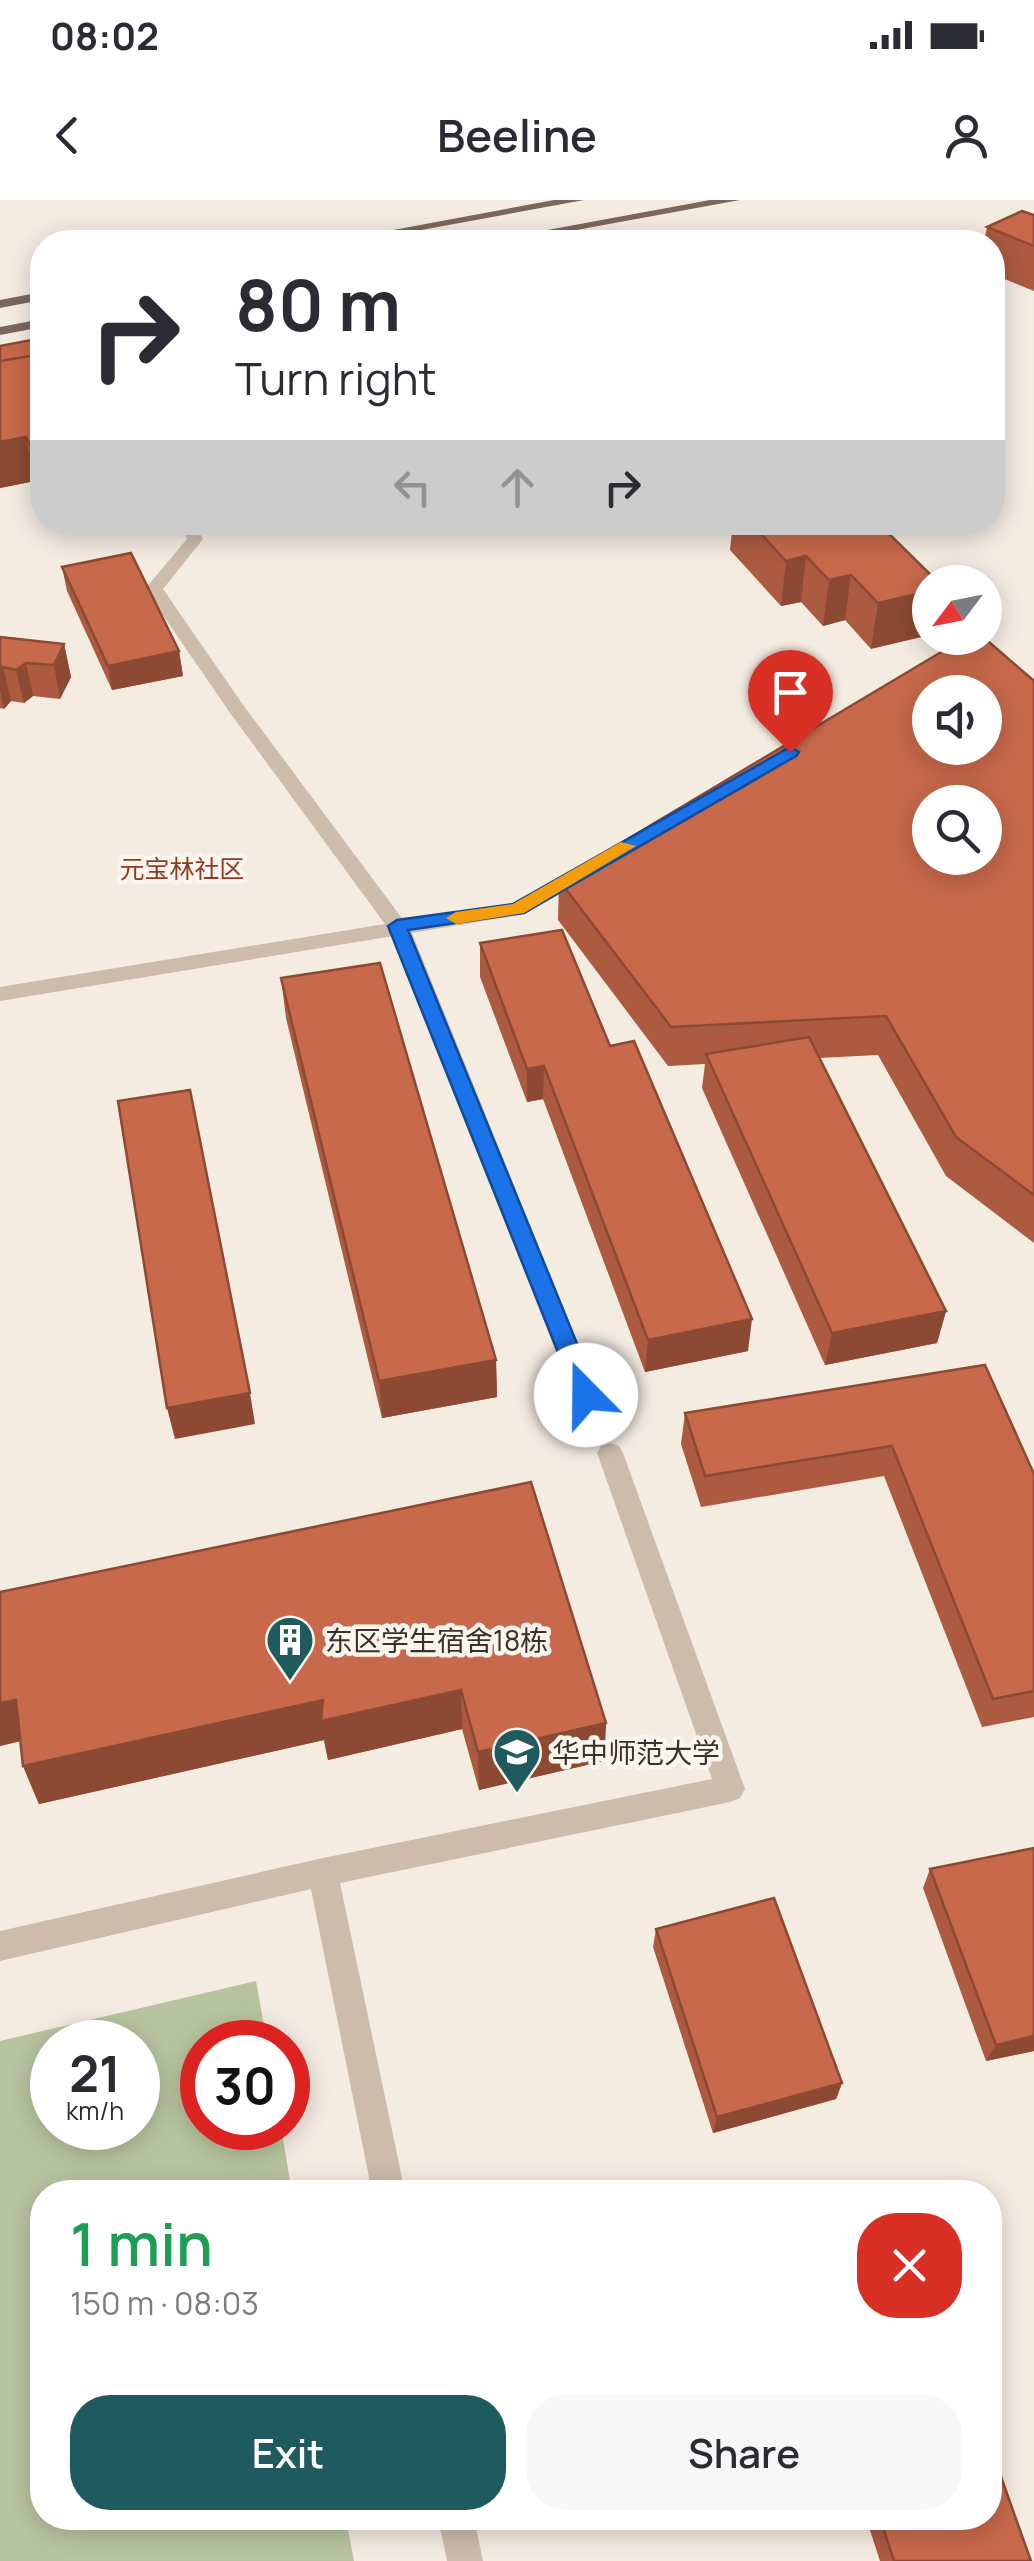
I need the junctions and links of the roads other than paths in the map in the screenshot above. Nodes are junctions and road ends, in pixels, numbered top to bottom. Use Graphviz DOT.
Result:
graph roads {
  1 [pos="577,200"];
  2 [pos="733,200"];
  3 [pos="405,230"];
  4 [pos="559,230"];
  5 [pos="30,298"];
  6 [pos="0,304"];
  7 [pos="30,325"];
  8 [pos="0,331"];
  9 [pos="193,535"];
  10 [pos="603,860"];
  11 [pos="397,926"];
  12 [pos="0,994"];
  13 [pos="586,1395"];
  14 [pos="610,1453"];
  15 [pos="322,1872"];
  16 [pos="0,1946"];
  17 [pos="386,2180"];
  18 [pos="459,2530"];
  19 [pos="465,2561"];
  1 -- 3 [label="main road"];
  2 -- 4 [label="main road"];
  5 -- 6 [label="main road"];
  7 -- 8 [label="main road"];
  9 -- 11 [label="street"];
  10 -- 11 [label="street"];
  11 -- 12 [label="street"];
  11 -- 13 [label="street"];
  14 -- 15 [label="street"];
  15 -- 16 [label="street"];
  15 -- 17 [label="street"];
  18 -- 19 [label="street"];
}
